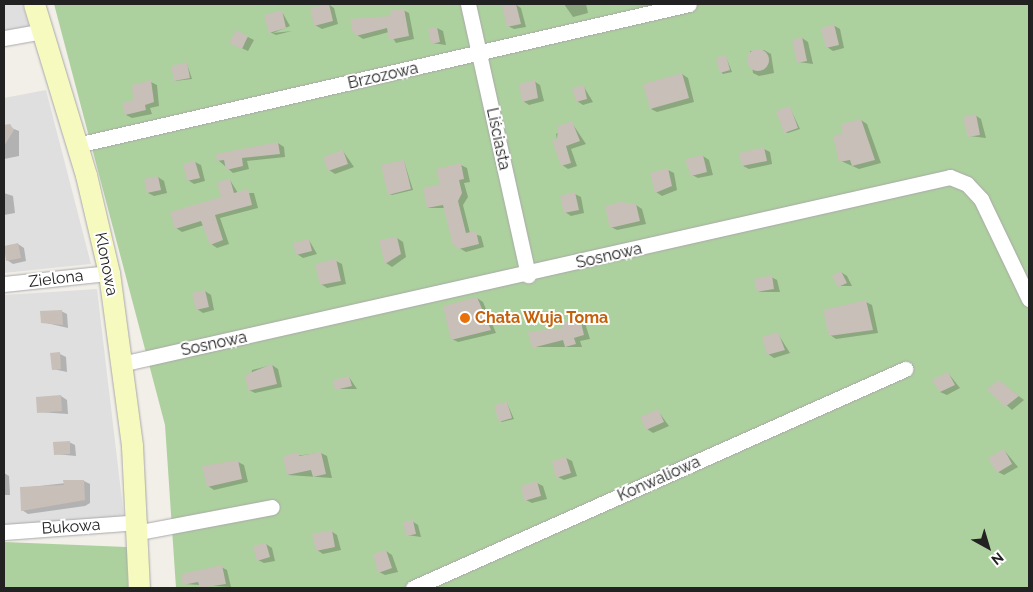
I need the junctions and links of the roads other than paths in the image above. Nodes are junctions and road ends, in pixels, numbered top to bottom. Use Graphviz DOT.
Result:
graph roads {
  1 [pos="34,4"];
  2 [pos="468,4"];
  3 [pos="689,4"];
  4 [pos="42,31"];
  5 [pos="4,38"];
  6 [pos="479,54"];
  7 [pos="77,144"];
  8 [pos="109,273"];
  9 [pos="528,275"];
  10 [pos="4,284"];
  11 [pos="1029,299"];
  12 [pos="122,364"];
  13 [pos="905,369"];
  14 [pos="272,506"];
  15 [pos="139,527"];
  16 [pos="4,532"];
  17 [pos="139,588"];
  18 [pos="413,588"];
  1 -- 4 [label="street, Klonowa"];
  2 -- 6 [label="street, Liściasta"];
  3 -- 6 [label="street, Brzozowa"];
  4 -- 5 [label="street"];
  4 -- 7 [label="street, Klonowa"];
  6 -- 7 [label="street, Brzozowa"];
  6 -- 9 [label="street, Liściasta"];
  7 -- 8 [label="street, Klonowa"];
  8 -- 10 [label="street, Zielona"];
  8 -- 12 [label="street, Klonowa"];
  9 -- 11 [label="street, Sosnowa"];
  9 -- 12 [label="street, Sosnowa"];
  12 -- 15 [label="street, Klonowa"];
  13 -- 18 [label="street, Konwaliowa"];
  14 -- 15 [label="street"];
  15 -- 16 [label="street, Bukowa"];
  15 -- 17 [label="street, Klonowa"];
}
